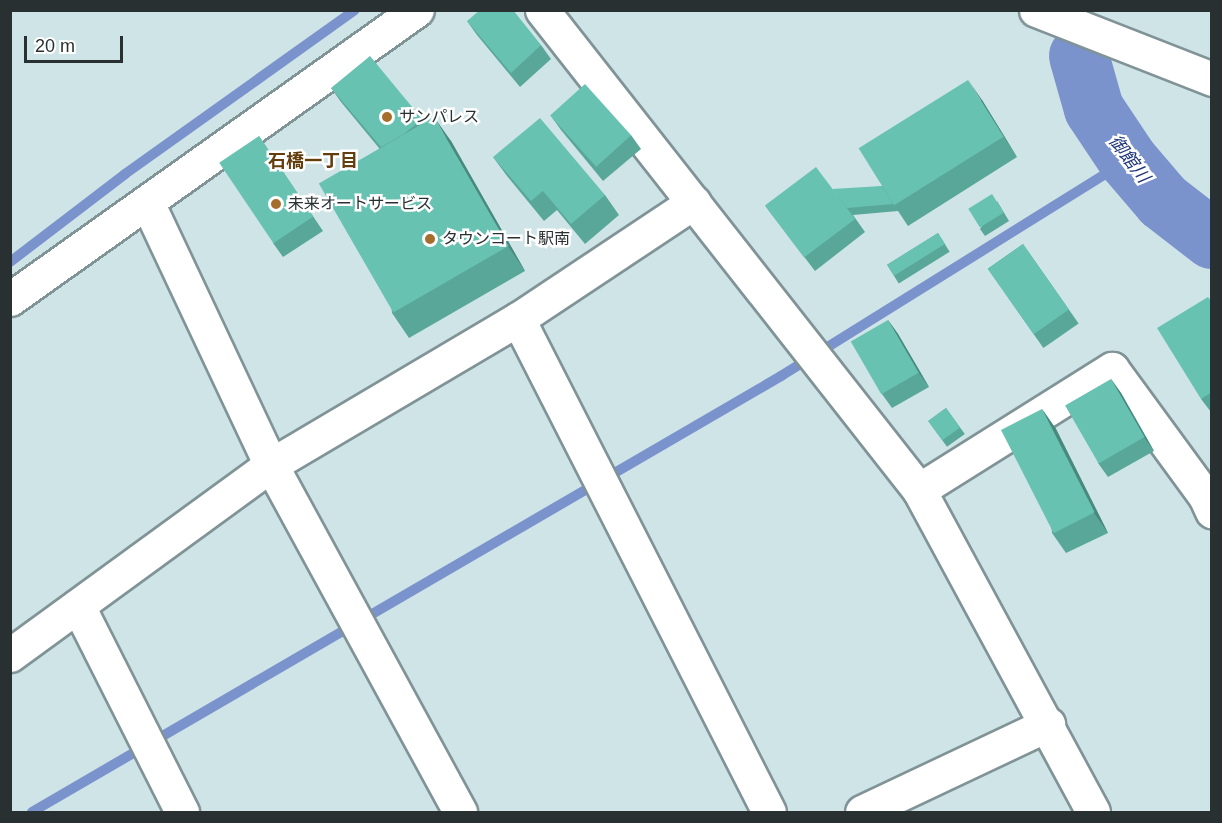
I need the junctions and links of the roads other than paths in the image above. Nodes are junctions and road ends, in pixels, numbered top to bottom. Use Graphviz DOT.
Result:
graph roads {
  1 [pos="417,10"];
  2 [pos="542,10"];
  3 [pos="1036,10"];
  4 [pos="1212,78"];
  5 [pos="147,202"];
  6 [pos="694,202"];
  7 [pos="10,299"];
  8 [pos="518,319"];
  9 [pos="271,465"];
  10 [pos="919,490"];
  11 [pos="1212,511"];
  12 [pos="78,606"];
  13 [pos="10,655"];
  14 [pos="1048,724"];
  15 [pos="182,813"];
  16 [pos="460,813"];
  17 [pos="769,813"];
  18 [pos="862,813"];
  19 [pos="1093,813"];
  1 -- 5 [label="street"];
  2 -- 6 [label="street"];
  3 -- 4 [label="street"];
  5 -- 7 [label="street"];
  5 -- 9 [label="street"];
  6 -- 8 [label="street"];
  6 -- 10 [label="street"];
  8 -- 9 [label="street"];
  8 -- 17 [label="street"];
  9 -- 12 [label="street"];
  9 -- 16 [label="street"];
  10 -- 11 [label="street"];
  10 -- 14 [label="street"];
  12 -- 13 [label="street"];
  12 -- 15 [label="street"];
  14 -- 18 [label="street"];
  14 -- 19 [label="street"];
}
